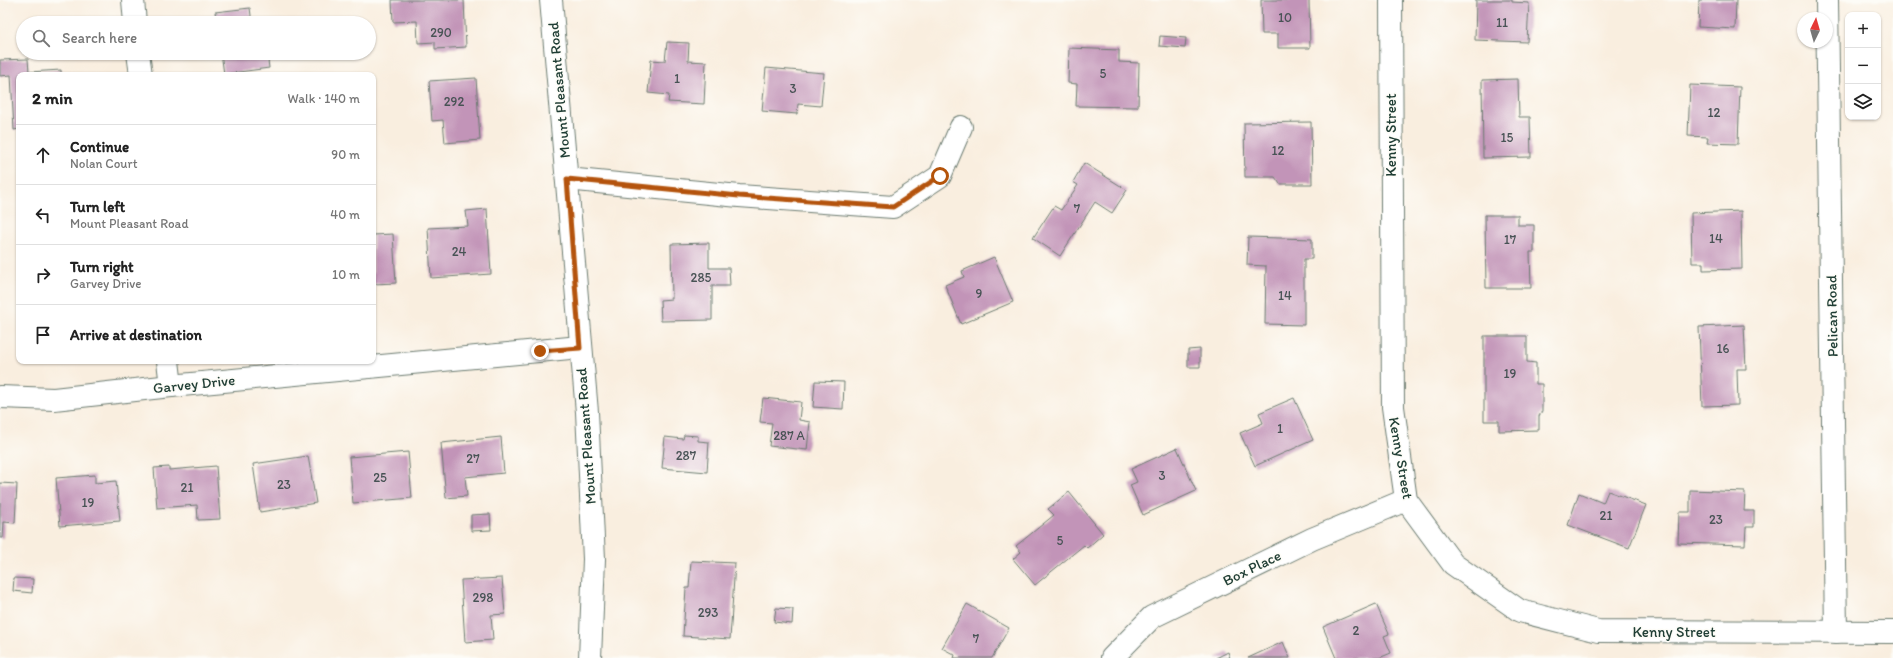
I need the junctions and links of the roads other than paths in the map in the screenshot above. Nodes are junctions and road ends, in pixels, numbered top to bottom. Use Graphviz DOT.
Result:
graph roads {
  1 [pos="133,0"];
  2 [pos="551,0"];
  3 [pos="1391,0"];
  4 [pos="1827,0"];
  5 [pos="135,16"];
  6 [pos="139,60"];
  7 [pos="140,72"];
  8 [pos="961,127"];
  9 [pos="567,179"];
  10 [pos="580,348"];
  11 [pos="168,364"];
  12 [pos="171,386"];
  13 [pos="0,397"];
  14 [pos="1406,500"];
  15 [pos="1836,632"];
  16 [pos="1893,632"];
  17 [pos="590,658"];
  18 [pos="1112,658"];
  1 -- 5 [label="street"];
  2 -- 9 [label="street, Mount Pleasant Road"];
  3 -- 14 [label="street, Kenny Street"];
  4 -- 15 [label="street, Pelican Road"];
  6 -- 7 [label="street"];
  8 -- 9 [label="street"];
  9 -- 10 [label="street, Mount Pleasant Road"];
  10 -- 12 [label="street, Garvey Drive"];
  10 -- 17 [label="street, Mount Pleasant Road"];
  11 -- 12 [label="street"];
  12 -- 13 [label="street, Garvey Drive"];
  14 -- 15 [label="street, Kenny Street"];
  14 -- 18 [label="street, Box Place"];
  15 -- 16 [label="street, Kenny Street"];
}
